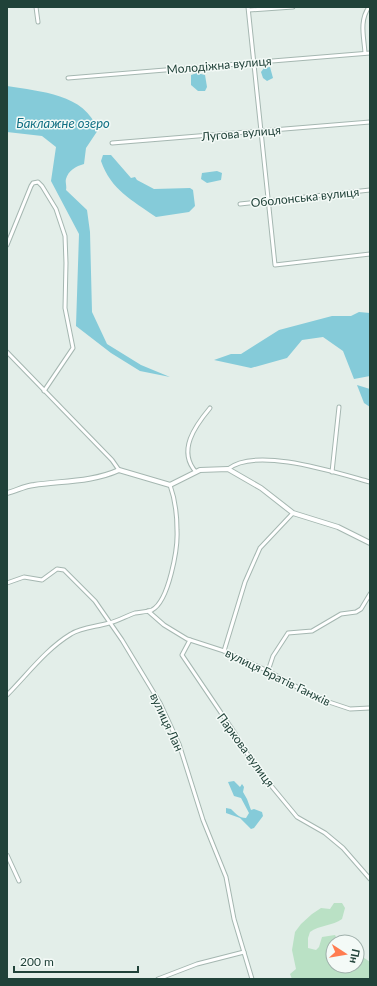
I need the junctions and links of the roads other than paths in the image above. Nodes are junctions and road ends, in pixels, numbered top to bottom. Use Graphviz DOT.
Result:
graph roads {
  1 [pos="36,7"];
  2 [pos="293,7"];
  3 [pos="369,7"];
  4 [pos="249,9"];
  5 [pos="38,22"];
  6 [pos="366,53"];
  7 [pos="370,53"];
  8 [pos="255,62"];
  9 [pos="68,78"];
  10 [pos="370,122"];
  11 [pos="262,131"];
  12 [pos="112,143"];
  13 [pos="370,190"];
  14 [pos="267,201"];
  15 [pos="240,204"];
  16 [pos="7,245"];
  17 [pos="370,254"];
  18 [pos="7,352"];
  19 [pos="44,391"];
  20 [pos="338,407"];
  21 [pos="210,408"];
  22 [pos="228,469"];
  23 [pos="119,470"];
  24 [pos="196,472"];
  25 [pos="332,472"];
  26 [pos="370,482"];
  27 [pos="170,485"];
  28 [pos="7,493"];
  29 [pos="293,513"];
  30 [pos="370,543"];
  31 [pos="7,583"];
  32 [pos="370,594"];
  33 [pos="148,611"];
  34 [pos="110,623"];
  35 [pos="190,640"];
  36 [pos="224,651"];
  37 [pos="268,671"];
  38 [pos="7,695"];
  39 [pos="370,708"];
  40 [pos="7,855"];
  41 [pos="370,879"];
  42 [pos="19,881"];
  43 [pos="244,952"];
  44 [pos="158,979"];
  45 [pos="252,979"];
  1 -- 5 [label="street"];
  2 -- 4 [label="street"];
  3 -- 6 [label="street"];
  4 -- 8 [label="street"];
  6 -- 7 [label="street, Молодіжна вулиця"];
  6 -- 8 [label="street, Молодіжна вулиця"];
  8 -- 9 [label="street, Молодіжна вулиця"];
  8 -- 11 [label="street"];
  10 -- 11 [label="street, Лугова вулиця"];
  11 -- 12 [label="street, Лугова вулиця"];
  11 -- 14 [label="street"];
  13 -- 14 [label="street, Оболонська вулиця"];
  14 -- 15 [label="street, Оболонська вулиця"];
  14 -- 17 [label="street"];
  16 -- 19 [label="street"];
  18 -- 19 [label="street"];
  19 -- 23 [label="street"];
  20 -- 25 [label="street"];
  21 -- 24 [label="street"];
  22 -- 24 [label="street"];
  22 -- 25 [label="street"];
  22 -- 29 [label="street"];
  23 -- 27 [label="street"];
  23 -- 28 [label="street"];
  24 -- 27 [label="street"];
  25 -- 26 [label="street"];
  27 -- 33 [label="street"];
  29 -- 30 [label="street"];
  29 -- 36 [label="street"];
  31 -- 34 [label="street, вулиця Лан"];
  32 -- 37 [label="street"];
  33 -- 34 [label="street"];
  33 -- 35 [label="street, вулиця Братів Ганжів"];
  34 -- 38 [label="street"];
  34 -- 43 [label="street, вулиця Лан"];
  35 -- 36 [label="street, вулиця Братів Ганжів"];
  35 -- 41 [label="street, Паркова вулиця"];
  36 -- 37 [label="street, вулиця Братів Ганжів"];
  37 -- 39 [label="street, вулиця Братів Ганжів"];
  40 -- 42 [label="street"];
  43 -- 44 [label="street"];
  43 -- 45 [label="street, вулиця Лан"];
}
